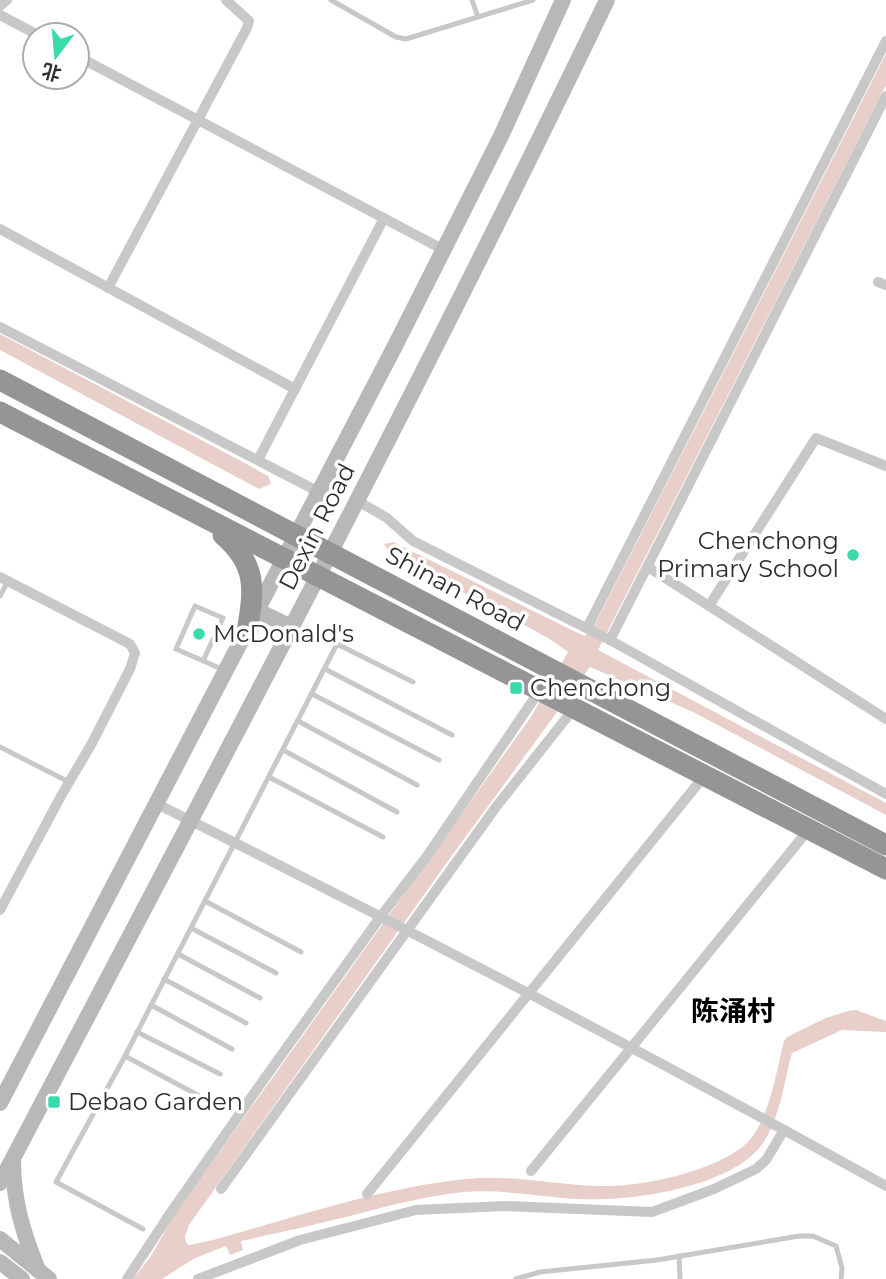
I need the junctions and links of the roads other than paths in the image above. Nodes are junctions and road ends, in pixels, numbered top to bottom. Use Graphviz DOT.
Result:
graph roads {
  1 [pos="8,0"];
  2 [pos="226,0"];
  3 [pos="331,0"];
  4 [pos="472,0"];
  5 [pos="533,0"];
  6 [pos="563,0"];
  7 [pos="607,0"];
  8 [pos="0,6"];
  9 [pos="0,15"];
  10 [pos="478,17"];
  11 [pos="21,26"];
  12 [pos="886,41"];
  13 [pos="91,63"];
  14 [pos="886,96"];
  15 [pos="198,120"];
  16 [pos="384,218"];
  17 [pos="0,229"];
  18 [pos="444,250"];
  19 [pos="108,288"];
  20 [pos="0,327"];
  21 [pos="0,380"];
  22 [pos="295,389"];
  23 [pos="0,412"];
  24 [pos="258,460"];
  25 [pos="886,466"];
  26 [pos="319,492"];
  27 [pos="356,500"];
  28 [pos="206,519"];
  29 [pos="297,536"];
  30 [pos="329,553"];
  31 [pos="284,559"];
  32 [pos="648,567"];
  33 [pos="317,576"];
  34 [pos="4,579"];
  35 [pos="0,596"];
  36 [pos="709,606"];
  37 [pos="258,611"];
  38 [pos="291,627"];
  39 [pos="589,629"];
  40 [pos="247,632"];
  41 [pos="608,639"];
  42 [pos="203,661"];
  43 [pos="325,668"];
  44 [pos="226,671"];
  45 [pos="413,682"];
  46 [pos="542,690"];
  47 [pos="312,694"];
  48 [pos="573,706"];
  49 [pos="886,719"];
  50 [pos="298,721"];
  51 [pos="452,735"];
  52 [pos="0,747"];
  53 [pos="283,750"];
  54 [pos="439,760"];
  55 [pos="705,775"];
  56 [pos="269,777"];
  57 [pos="69,782"];
  58 [pos="417,785"];
  59 [pos="886,793"];
  60 [pos="158,804"];
  61 [pos="397,812"];
  62 [pos="190,821"];
  63 [pos="809,829"];
  64 [pos="383,837"];
  65 [pos="235,843"];
  66 [pos="886,845"];
  67 [pos="886,869"];
  68 [pos="205,901"];
  69 [pos="0,909"];
  70 [pos="383,917"];
  71 [pos="191,928"];
  72 [pos="406,928"];
  73 [pos="301,952"];
  74 [pos="178,954"];
  75 [pos="276,973"];
  76 [pos="164,979"];
  77 [pos="529,993"];
  78 [pos="260,998"];
  79 [pos="151,1005"];
  80 [pos="246,1023"];
  81 [pos="137,1032"];
  82 [pos="631,1047"];
  83 [pos="232,1049"];
  84 [pos="125,1056"];
  85 [pos="220,1074"];
  86 [pos="205,1099"];
  87 [pos="0,1103"];
  88 [pos="781,1128"];
  89 [pos="13,1157"];
  90 [pos="531,1171"];
  91 [pos="0,1181"];
  92 [pos="886,1186"];
  93 [pos="221,1189"];
  94 [pos="367,1194"];
  95 [pos="144,1229"];
  96 [pos="0,1239"];
  97 [pos="679,1256"];
  98 [pos="0,1262"];
  99 [pos="43,1275"];
  100 [pos="532,1277"];
  101 [pos="22,1279"];
  102 [pos="127,1279"];
  103 [pos="198,1279"];
  104 [pos="516,1279"];
  105 [pos="680,1279"];
  106 [pos="841,1279"];
  1 -- 8 [label="street"];
  2 -- 15 [label="street"];
  3 -- 10 [label="lane"];
  4 -- 10 [label="lane"];
  5 -- 10 [label="lane"];
  6 -- 18 [label="main road, Dexin Road"];
  7 -- 27 [label="main road, Dexin Road"];
  9 -- 11 [label="street"];
  12 -- 39 [label="street"];
  13 -- 15 [label="street"];
  14 -- 32 [label="street"];
  15 -- 16 [label="street"];
  15 -- 19 [label="street"];
  16 -- 18 [label="street"];
  16 -- 22 [label="street"];
  17 -- 19 [label="street"];
  18 -- 26 [label="main road, Dexin Road"];
  19 -- 22 [label="street"];
  20 -- 24 [label="street"];
  21 -- 29 [label="highway, Shinan Road"];
  22 -- 24 [label="street"];
  23 -- 28 [label="highway, Shinan Road"];
  24 -- 26 [label="street"];
  25 -- 36 [label="street"];
  26 -- 29 [label="main road, Dexin Road"];
  27 -- 30 [label="main road, Dexin Road"];
  27 -- 39 [label="street"];
  28 -- 31 [label="highway, Shinan Road"];
  28 -- 40 [label="highway"];
  29 -- 30 [label="highway, Shinan Road"];
  29 -- 31 [label="main road, Dexin Road"];
  30 -- 33 [label="main road, Dexin Road"];
  30 -- 66 [label="highway, Shinan Road"];
  31 -- 33 [label="highway, Shinan Road"];
  31 -- 37 [label="main road, Dexin Road"];
  32 -- 36 [label="street"];
  32 -- 41 [label="street"];
  33 -- 38 [label="main road, Dexin Road"];
  33 -- 46 [label="highway, Shinan Road"];
  34 -- 35 [label="lane"];
  34 -- 57 [label="street"];
  36 -- 49 [label="street"];
  37 -- 38 [label="main road"];
  37 -- 40 [label="main road, Dexin Road"];
  38 -- 62 [label="main road, Dexin Road"];
  39 -- 41 [label="street"];
  40 -- 44 [label="main road, Dexin Road"];
  41 -- 59 [label="street"];
  42 -- 42 [label="lane"];
  42 -- 44 [label="lane"];
  43 -- 45 [label="lane"];
  43 -- 47 [label="lane"];
  43 -- 51 [label="lane"];
  44 -- 60 [label="main road, Dexin Road"];
  46 -- 48 [label="highway, Shinan Road"];
  46 -- 70 [label="street"];
  47 -- 50 [label="lane"];
  47 -- 54 [label="lane"];
  48 -- 55 [label="highway, Shinan Road"];
  48 -- 72 [label="street"];
  50 -- 53 [label="lane"];
  50 -- 58 [label="lane"];
  52 -- 57 [label="lane"];
  53 -- 56 [label="lane"];
  53 -- 61 [label="lane"];
  55 -- 63 [label="highway, Shinan Road"];
  55 -- 77 [label="street"];
  56 -- 64 [label="lane"];
  56 -- 65 [label="lane"];
  57 -- 69 [label="street"];
  60 -- 62 [label="street"];
  60 -- 87 [label="main road, Dexin Road"];
  62 -- 65 [label="street"];
  62 -- 89 [label="main road, Dexin Road"];
  63 -- 67 [label="highway, Shinan Road"];
  63 -- 82 [label="street"];
  65 -- 68 [label="lane"];
  65 -- 70 [label="street"];
  68 -- 71 [label="lane"];
  68 -- 73 [label="lane"];
  70 -- 72 [label="street"];
  70 -- 102 [label="street"];
  71 -- 74 [label="lane"];
  71 -- 75 [label="lane"];
  72 -- 77 [label="street"];
  72 -- 93 [label="street"];
  74 -- 76 [label="lane"];
  74 -- 78 [label="lane"];
  76 -- 79 [label="lane"];
  76 -- 80 [label="lane"];
  77 -- 82 [label="street"];
  77 -- 94 [label="street"];
  79 -- 81 [label="lane"];
  79 -- 83 [label="lane"];
  81 -- 84 [label="lane"];
  81 -- 85 [label="lane"];
  82 -- 88 [label="street"];
  82 -- 90 [label="street"];
  84 -- 86 [label="lane"];
  84 -- 95 [label="lane"];
  88 -- 92 [label="street"];
  88 -- 103 [label="street"];
  89 -- 91 [label="main road, Dexin Road"];
  89 -- 99 [label="main road"];
  96 -- 99 [label="main road"];
  97 -- 100 [label="lane"];
  97 -- 105 [label="lane"];
  97 -- 106 [label="lane"];
  98 -- 101 [label="main road"];
  100 -- 104 [label="lane"];
}
